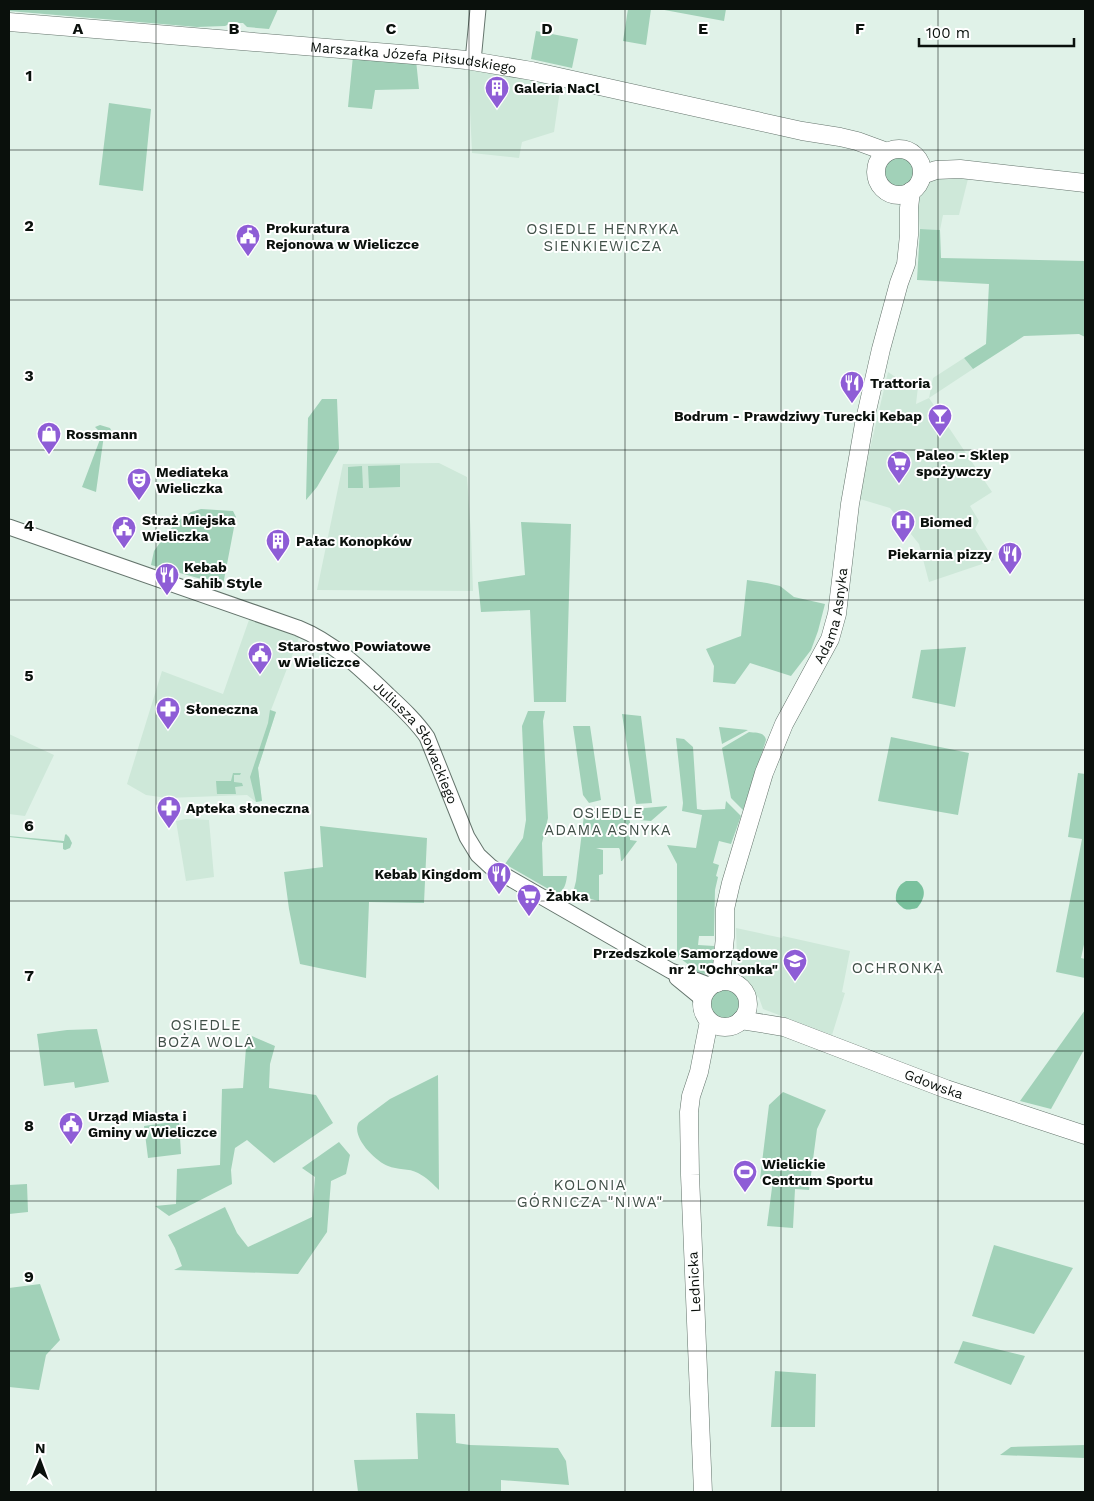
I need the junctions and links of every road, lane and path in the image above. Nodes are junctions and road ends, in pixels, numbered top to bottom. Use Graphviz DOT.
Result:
graph roads {
  1 [pos="478,9"];
  2 [pos="9,22"];
  3 [pos="474,61"];
  4 [pos="812,133"];
  5 [pos="887,152"];
  6 [pos="920,167"];
  7 [pos="876,168"];
  8 [pos="1085,183"];
  9 [pos="903,193"];
  10 [pos="9,527"];
  11 [pos="671,971"];
  12 [pos="721,984"];
  13 [pos="702,1002"];
  14 [pos="731,1018"];
  15 [pos="1085,1135"];
  16 [pos="703,1492"];
  1 -- 3 [label="street"];
  2 -- 3 [label="main road, Marszałka Józefa Piłsudskiego"];
  3 -- 4 [label="main road, Marszałka Józefa Piłsudskiego"];
  4 -- 5 [label="main road, Marszałka Józefa Piłsudskiego"];
  4 -- 7 [label="main road, Marszałka Józefa Piłsudskiego"];
  5 -- 6 [label="main road"];
  5 -- 7 [label="main road"];
  6 -- 8 [label="main road"];
  6 -- 9 [label="main road"];
  7 -- 9 [label="main road"];
  9 -- 12 [label="main road, Adama Asnyka"];
  10 -- 11 [label="street, Juliusza Słowackiego"];
  11 -- 12 [label="street, Juliusza Słowackiego"];
  11 -- 13 [label="street, Juliusza Słowackiego"];
  12 -- 13 [label="main road, Adama Asnyka"];
  12 -- 14 [label="main road"];
  13 -- 14 [label="main road"];
  14 -- 15 [label="main road, Gdowska"];
  14 -- 16 [label="main road, Lednicka"];
}
